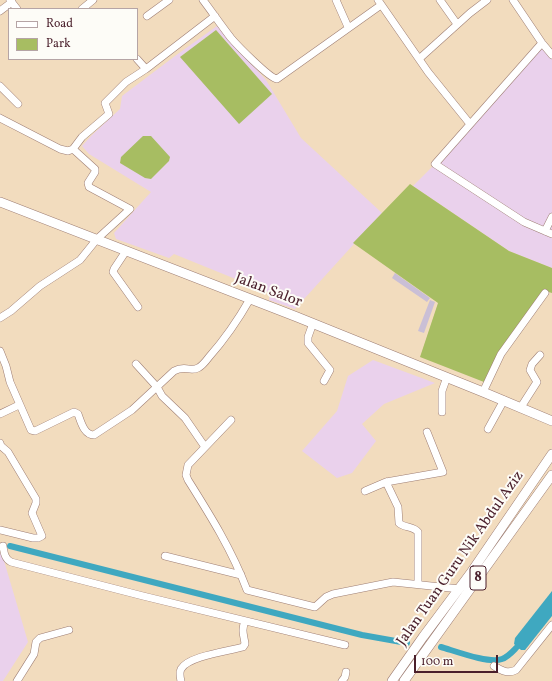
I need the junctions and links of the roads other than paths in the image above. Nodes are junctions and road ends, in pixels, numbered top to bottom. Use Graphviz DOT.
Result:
graph roads {
  1 [pos="170,0"];
  2 [pos="203,0"];
  3 [pos="336,0"];
  4 [pos="440,0"];
  5 [pos="487,0"];
  6 [pos="513,0"];
  7 [pos="11,1"];
  8 [pos="379,2"];
  9 [pos="0,11"];
  10 [pos="147,16"];
  11 [pos="215,16"];
  12 [pos="457,24"];
  13 [pos="348,27"];
  14 [pos="542,43"];
  15 [pos="552,55"];
  16 [pos="419,59"];
  17 [pos="138,60"];
  18 [pos="146,70"];
  19 [pos="0,86"];
  20 [pos="18,104"];
  21 [pos="0,118"];
  22 [pos="470,124"];
  23 [pos="73,149"];
  24 [pos="0,202"];
  25 [pos="552,217"];
  26 [pos="549,232"];
  27 [pos="97,240"];
  28 [pos="126,251"];
  29 [pos="545,293"];
  30 [pos="250,299"];
  31 [pos="138,307"];
  32 [pos="0,318"];
  33 [pos="313,323"];
  34 [pos="0,351"];
  35 [pos="540,356"];
  36 [pos="136,364"];
  37 [pos="447,377"];
  38 [pos="324,380"];
  39 [pos="157,387"];
  40 [pos="483,392"];
  41 [pos="504,400"];
  42 [pos="19,405"];
  43 [pos="523,408"];
  44 [pos="442,412"];
  45 [pos="0,414"];
  46 [pos="552,419"];
  47 [pos="231,420"];
  48 [pos="488,429"];
  49 [pos="426,432"];
  50 [pos="0,446"];
  51 [pos="205,447"];
  52 [pos="552,449"];
  53 [pos="552,454"];
  54 [pos="544,464"];
  55 [pos="552,470"];
  56 [pos="552,475"];
  57 [pos="386,482"];
  58 [pos="366,491"];
  59 [pos="536,495"];
  60 [pos="0,530"];
  61 [pos="3,546"];
  62 [pos="165,556"];
  63 [pos="241,575"];
  64 [pos="418,584"];
  65 [pos="460,589"];
  66 [pos="245,621"];
  67 [pos="552,625"];
  68 [pos="69,630"];
  69 [pos="345,645"];
  70 [pos="494,666"];
  71 [pos="346,672"];
  72 [pos="16,681"];
  73 [pos="181,681"];
  74 [pos="342,681"];
  75 [pos="392,681"];
  76 [pos="404,681"];
  1 -- 10 [label="street"];
  2 -- 11 [label="street"];
  3 -- 13 [label="street"];
  4 -- 12 [label="street"];
  5 -- 12 [label="street"];
  6 -- 14 [label="street"];
  7 -- 9 [label="street"];
  8 -- 13 [label="street"];
  8 -- 16 [label="street"];
  11 -- 13 [label="street"];
  11 -- 18 [label="street"];
  12 -- 16 [label="street"];
  14 -- 15 [label="street"];
  14 -- 22 [label="street"];
  16 -- 22 [label="street"];
  17 -- 18 [label="street"];
  18 -- 23 [label="street"];
  19 -- 20 [label="street"];
  21 -- 23 [label="street"];
  22 -- 26 [label="street"];
  23 -- 27 [label="street"];
  24 -- 27 [label="main road, Jalan Salor"];
  25 -- 26 [label="street"];
  27 -- 28 [label="main road, Jalan Salor"];
  27 -- 32 [label="street"];
  28 -- 30 [label="main road, Jalan Salor"];
  28 -- 31 [label="street"];
  29 -- 40 [label="street"];
  30 -- 33 [label="main road, Jalan Salor"];
  30 -- 39 [label="street"];
  33 -- 37 [label="main road, Jalan Salor"];
  33 -- 38 [label="street"];
  34 -- 42 [label="street"];
  35 -- 43 [label="street"];
  36 -- 39 [label="street"];
  37 -- 40 [label="main road, Jalan Salor"];
  37 -- 44 [label="street"];
  39 -- 42 [label="street"];
  39 -- 51 [label="street"];
  40 -- 41 [label="main road, Jalan Salor"];
  41 -- 43 [label="main road, Jalan Salor"];
  41 -- 48 [label="street"];
  42 -- 45 [label="street"];
  43 -- 46 [label="main road, Jalan Salor"];
  43 -- 46 [label="main road, Jalan Salor"];
  47 -- 51 [label="street"];
  49 -- 57 [label="street"];
  50 -- 60 [label="street"];
  51 -- 63 [label="street"];
  52 -- 54 [label="main road"];
  53 -- 54 [label="main road, Jalan Tuan Guru Nik Abdul Aziz / 8"];
  54 -- 65 [label="main road, Jalan Tuan Guru Nik Abdul Aziz / 8"];
  55 -- 59 [label="main road"];
  56 -- 59 [label="main road, Jalan Tuan Guru Nik Abdul Aziz / 8"];
  57 -- 58 [label="street"];
  57 -- 64 [label="street"];
  59 -- 76 [label="main road, Jalan Tuan Guru Nik Abdul Aziz / 8"];
  61 -- 66 [label="street"];
  62 -- 63 [label="street"];
  63 -- 64 [label="street"];
  64 -- 65 [label="street"];
  65 -- 75 [label="main road, Jalan Tuan Guru Nik Abdul Aziz / 8"];
  66 -- 69 [label="street"];
  66 -- 73 [label="street"];
  67 -- 70 [label="street"];
  68 -- 72 [label="street"];
  71 -- 74 [label="street"];
}
